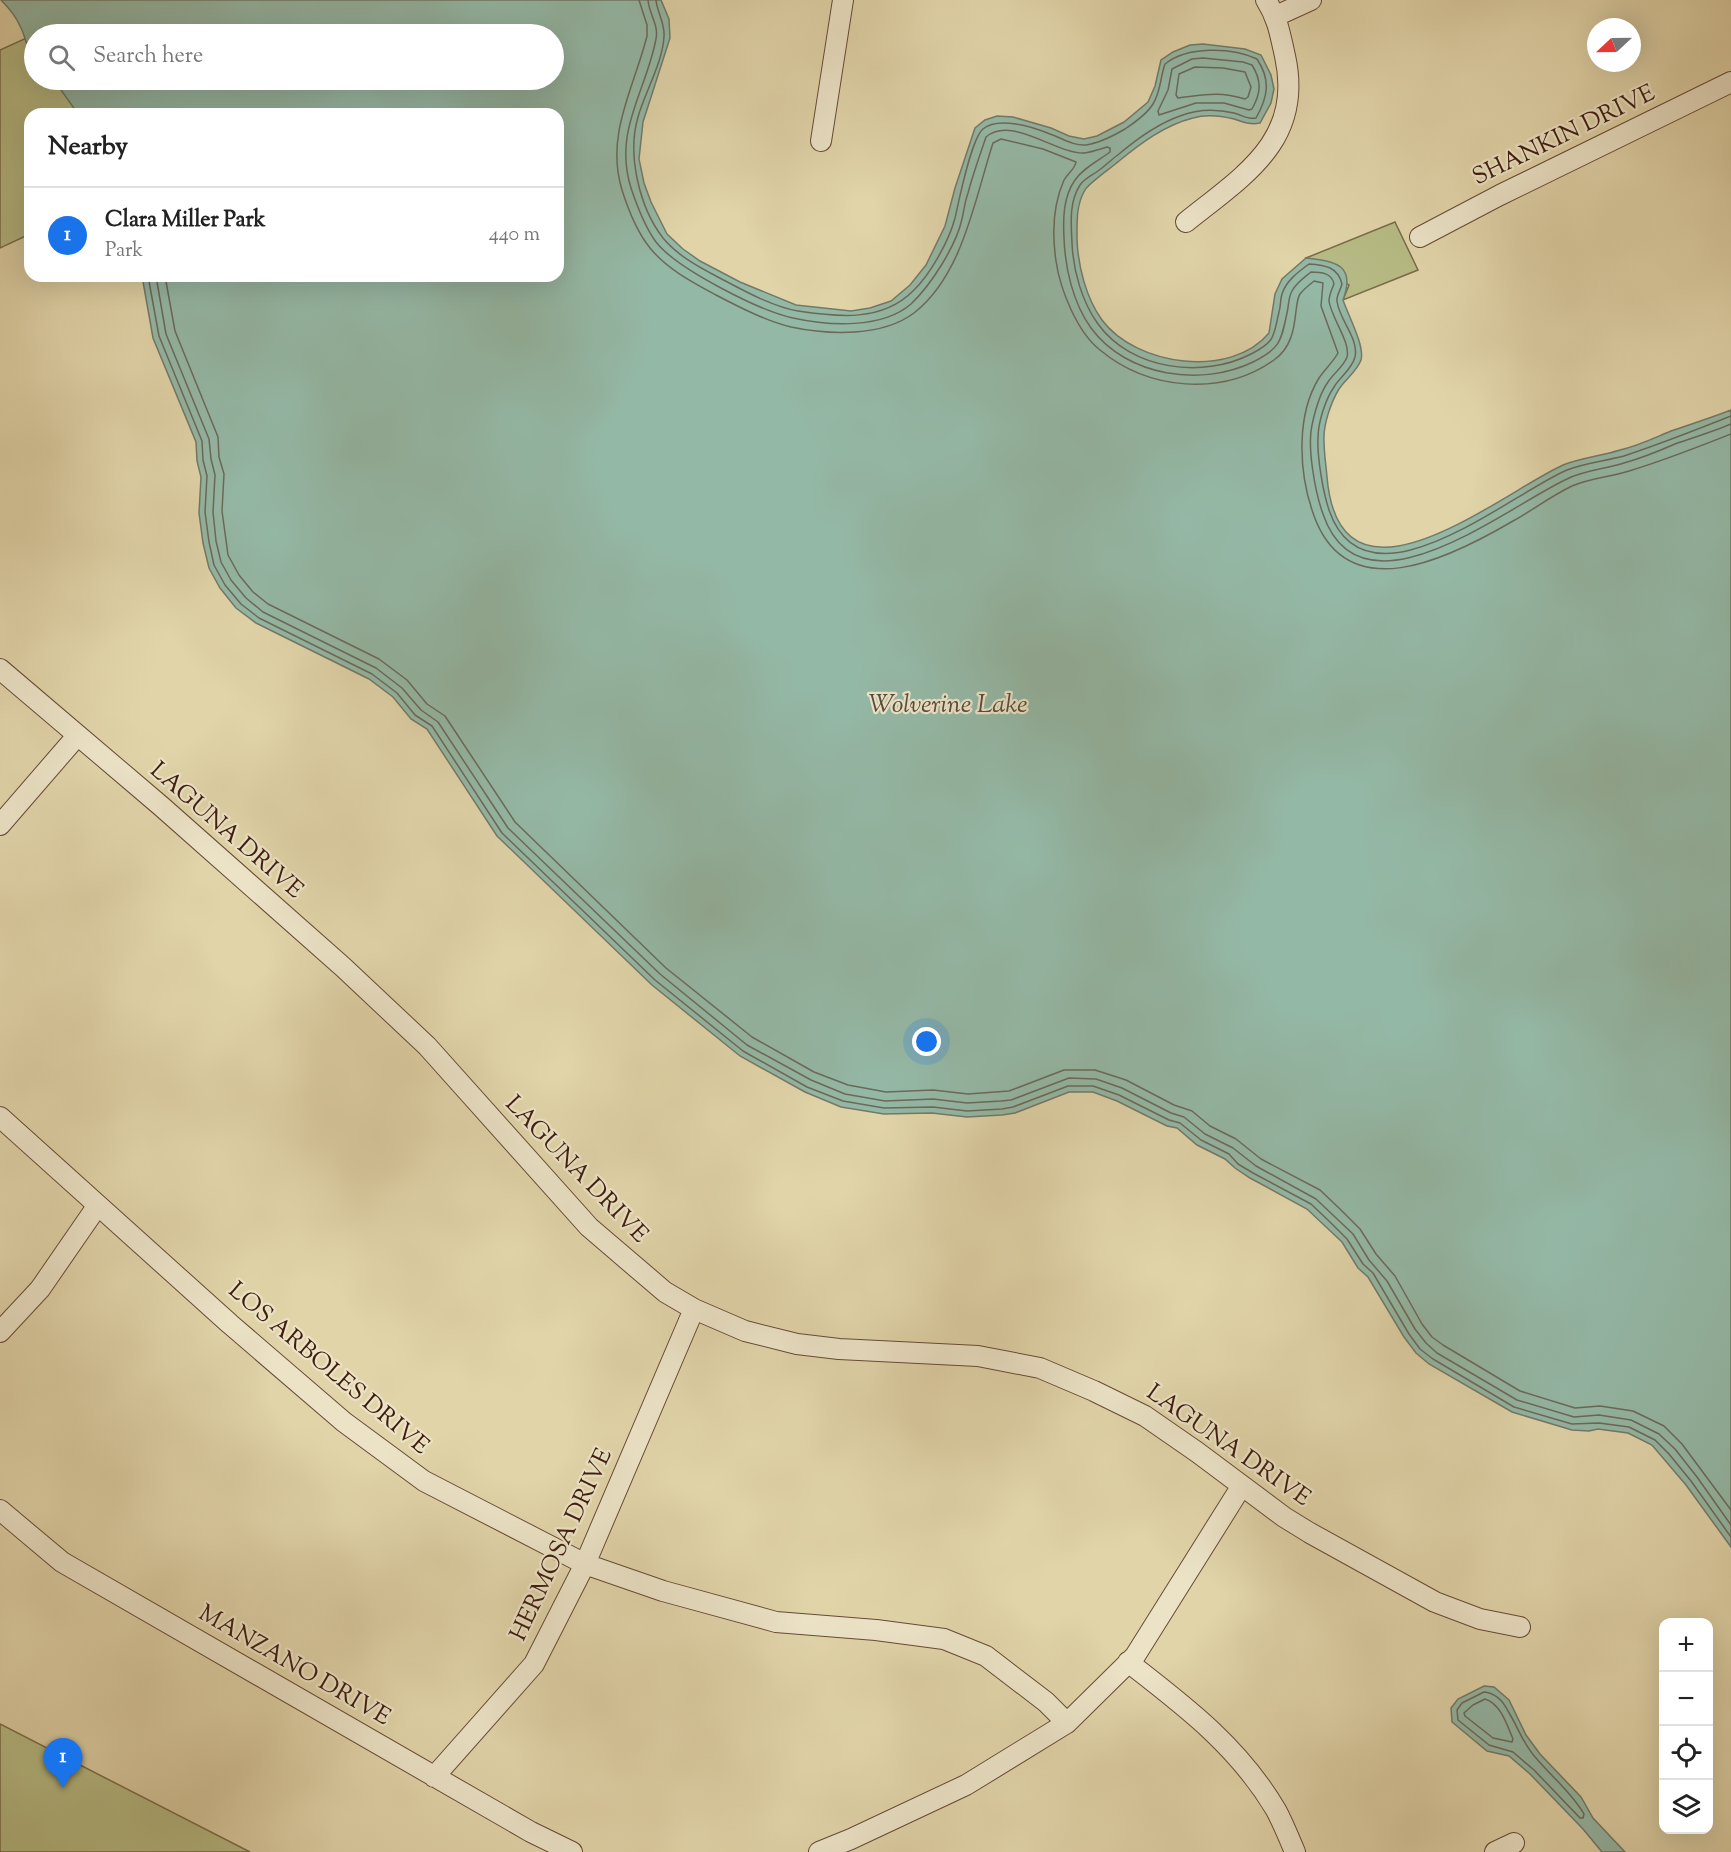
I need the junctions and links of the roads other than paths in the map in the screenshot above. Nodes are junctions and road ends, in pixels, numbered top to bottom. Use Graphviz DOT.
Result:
graph roads {
  1 [pos="843,0"];
  2 [pos="1311,0"];
  3 [pos="1271,8"];
  4 [pos="1731,82"];
  5 [pos="820,141"];
  6 [pos="1186,222"];
  7 [pos="1420,237"];
  8 [pos="0,669"];
  9 [pos="77,736"];
  10 [pos="0,825"];
  11 [pos="0,1117"];
  12 [pos="98,1205"];
  13 [pos="694,1309"];
  14 [pos="0,1332"];
  15 [pos="1241,1486"];
  16 [pos="0,1509"];
  17 [pos="585,1564"];
  18 [pos="1520,1627"];
  19 [pos="1128,1662"];
  20 [pos="1067,1723"];
  21 [pos="434,1777"];
  22 [pos="1514,1844"];
  23 [pos="572,1852"];
  24 [pos="819,1852"];
  25 [pos="1295,1852"];
  26 [pos="1495,1852"];
  1 -- 5 [label="street"];
  2 -- 3 [label="street"];
  3 -- 6 [label="street"];
  4 -- 7 [label="street, SHANKIN DRIVE"];
  8 -- 9 [label="street, LAGUNA DRIVE"];
  9 -- 10 [label="street"];
  9 -- 13 [label="street, LAGUNA DRIVE"];
  11 -- 12 [label="street, LOS ARBOLES DRIVE"];
  12 -- 14 [label="street"];
  12 -- 17 [label="street, LOS ARBOLES DRIVE"];
  13 -- 15 [label="street, LAGUNA DRIVE"];
  13 -- 17 [label="street, HERMOSA DRIVE"];
  15 -- 18 [label="street, LAGUNA DRIVE"];
  15 -- 19 [label="street"];
  16 -- 21 [label="street, MANZANO DRIVE"];
  17 -- 20 [label="street, LOS ARBOLES DRIVE"];
  17 -- 21 [label="street, HERMOSA DRIVE"];
  19 -- 20 [label="street"];
  19 -- 25 [label="street"];
  20 -- 24 [label="street"];
  21 -- 23 [label="street, MANZANO DRIVE"];
  22 -- 26 [label="street"];
}
